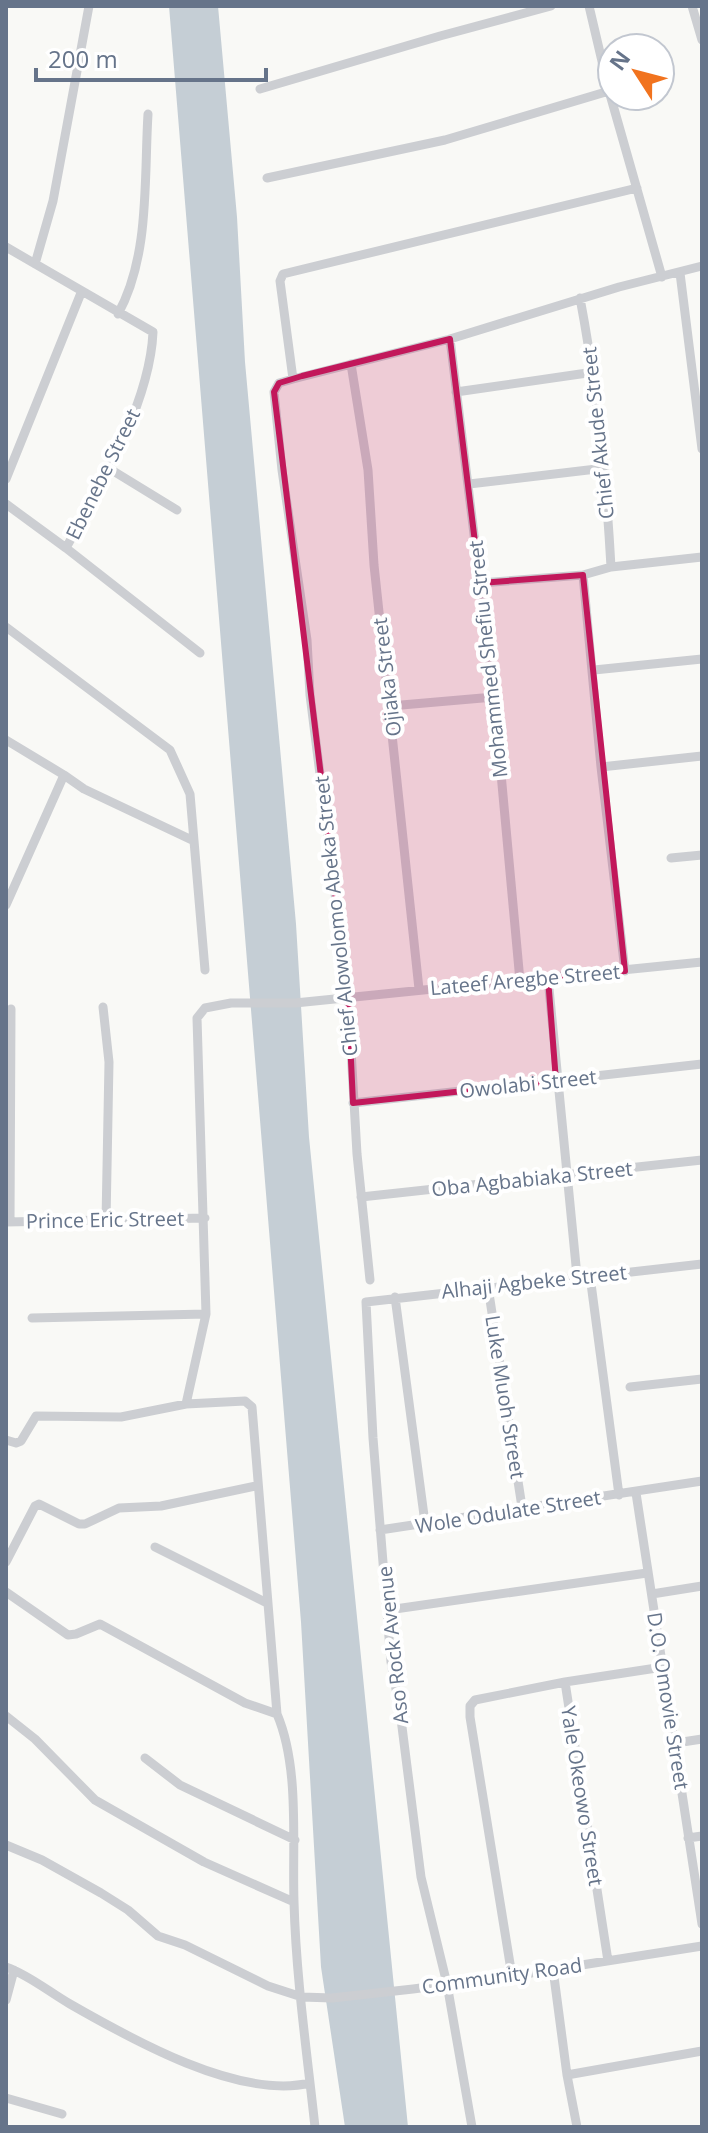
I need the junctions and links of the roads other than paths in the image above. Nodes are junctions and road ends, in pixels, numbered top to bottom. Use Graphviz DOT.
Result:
graph roads {
  1 [pos="89,6"];
  2 [pos="551,6"];
  3 [pos="589,6"];
  4 [pos="692,6"];
  5 [pos="596,36"];
  6 [pos="702,40"];
  7 [pos="260,89"];
  8 [pos="596,95"];
  9 [pos="615,112"];
  10 [pos="148,114"];
  11 [pos="267,178"];
  12 [pos="637,188"];
  13 [pos="6,247"];
  14 [pos="35,264"];
  15 [pos="702,266"];
  16 [pos="680,273"];
  17 [pos="662,277"];
  18 [pos="81,293"];
  19 [pos="580,298"];
  20 [pos="118,314"];
  21 [pos="450,339"];
  22 [pos="351,364"];
  23 [pos="594,372"];
  24 [pos="293,379"];
  25 [pos="456,392"];
  26 [pos="702,449"];
  27 [pos="605,468"];
  28 [pos="110,469"];
  29 [pos="6,479"];
  30 [pos="469,484"];
  31 [pos="6,504"];
  32 [pos="177,510"];
  33 [pos="66,548"];
  34 [pos="702,557"];
  35 [pos="611,567"];
  36 [pos="583,575"];
  37 [pos="480,583"];
  38 [pos="6,627"];
  39 [pos="200,653"];
  40 [pos="702,659"];
  41 [pos="594,670"];
  42 [pos="494,697"];
  43 [pos="390,706"];
  44 [pos="6,740"];
  45 [pos="702,756"];
  46 [pos="601,767"];
  47 [pos="64,775"];
  48 [pos="194,841"];
  49 [pos="702,855"];
  50 [pos="671,858"];
  51 [pos="6,905"];
  52 [pos="702,962"];
  53 [pos="205,970"];
  54 [pos="625,971"];
  55 [pos="548,978"];
  56 [pos="520,981"];
  57 [pos="419,989"];
  58 [pos="348,997"];
  59 [pos="103,1007"];
  60 [pos="11,1009"];
  61 [pos="702,1064"];
  62 [pos="556,1081"];
  63 [pos="353,1103"];
  64 [pos="702,1160"];
  65 [pos="567,1176"];
  66 [pos="361,1197"];
  67 [pos="205,1218"];
  68 [pos="106,1221"];
  69 [pos="8,1222"];
  70 [pos="702,1264"];
  71 [pos="577,1276"];
  72 [pos="590,1276"];
  73 [pos="370,1280"];
  74 [pos="488,1287"];
  75 [pos="395,1297"];
  76 [pos="366,1302"];
  77 [pos="206,1314"];
  78 [pos="32,1318"];
  79 [pos="702,1379"];
  80 [pos="630,1387"];
  81 [pos="186,1404"];
  82 [pos="6,1440"];
  83 [pos="702,1481"];
  84 [pos="256,1486"];
  85 [pos="636,1493"];
  86 [pos="619,1495"];
  87 [pos="522,1507"];
  88 [pos="425,1523"];
  89 [pos="380,1530"];
  90 [pos="155,1547"];
  91 [pos="6,1562"];
  92 [pos="647,1573"];
  93 [pos="702,1586"];
  94 [pos="6,1592"];
  95 [pos="652,1594"];
  96 [pos="267,1603"];
  97 [pos="388,1610"];
  98 [pos="663,1667"];
  99 [pos="565,1682"];
  100 [pos="277,1714"];
  101 [pos="6,1716"];
  102 [pos="702,1739"];
  103 [pos="676,1743"];
  104 [pos="145,1758"];
  105 [pos="702,1836"];
  106 [pos="688,1838"];
  107 [pos="295,1840"];
  108 [pos="6,1845"];
  109 [pos="294,1902"];
  110 [pos="702,1924"];
  111 [pos="702,1946"];
  112 [pos="608,1961"];
  113 [pos="10,1968"];
  114 [pos="553,1969"];
  115 [pos="512,1976"];
  116 [pos="447,1984"];
  117 [pos="302,1997"];
  118 [pos="6,2000"];
  119 [pos="702,2051"];
  120 [pos="567,2075"];
  121 [pos="310,2083"];
  122 [pos="6,2098"];
  123 [pos="62,2114"];
  124 [pos="315,2127"];
  125 [pos="472,2127"];
  126 [pos="577,2127"];
  1 -- 14 [label="street"];
  2 -- 7 [label="street"];
  3 -- 5 [label="street"];
  4 -- 6 [label="street"];
  8 -- 11 [label="street"];
  9 -- 12 [label="street"];
  10 -- 20 [label="street"];
  12 -- 17 [label="street"];
  12 -- 24 [label="street"];
  13 -- 14 [label="street, Ebenebe Street"];
  14 -- 18 [label="street, Ebenebe Street"];
  15 -- 16 [label="street"];
  16 -- 17 [label="street"];
  16 -- 26 [label="street"];
  17 -- 19 [label="street"];
  18 -- 20 [label="street, Ebenebe Street"];
  18 -- 29 [label="street"];
  19 -- 21 [label="street"];
  19 -- 23 [label="street, Chief Akude Street"];
  20 -- 28 [label="street, Ebenebe Street"];
  21 -- 22 [label="street"];
  21 -- 25 [label="street, Mohammed Shefiu Street"];
  22 -- 24 [label="street"];
  22 -- 43 [label="street, Ojiaka Street"];
  23 -- 25 [label="street"];
  23 -- 27 [label="street, Chief Akude Street"];
  24 -- 58 [label="street, Chief Alowolomo Abeka Street"];
  25 -- 30 [label="street, Mohammed Shefiu Street"];
  27 -- 30 [label="street"];
  27 -- 35 [label="street, Chief Akude Street"];
  28 -- 32 [label="street"];
  28 -- 33 [label="street, Ebenebe Street"];
  30 -- 37 [label="street, Mohammed Shefiu Street"];
  31 -- 33 [label="street"];
  33 -- 39 [label="street"];
  34 -- 35 [label="street"];
  35 -- 36 [label="street"];
  36 -- 37 [label="street"];
  36 -- 41 [label="street"];
  37 -- 42 [label="street, Mohammed Shefiu Street"];
  38 -- 48 [label="street"];
  40 -- 41 [label="street"];
  41 -- 46 [label="street"];
  42 -- 43 [label="street"];
  42 -- 56 [label="street, Mohammed Shefiu Street"];
  43 -- 57 [label="street, Ojiaka Street"];
  44 -- 47 [label="street"];
  45 -- 46 [label="street"];
  46 -- 54 [label="street"];
  47 -- 48 [label="street"];
  47 -- 51 [label="street"];
  48 -- 53 [label="street"];
  49 -- 50 [label="street"];
  52 -- 54 [label="street, Lateef Aregbe Street"];
  54 -- 55 [label="street, Lateef Aregbe Street"];
  55 -- 56 [label="street, Lateef Aregbe Street"];
  55 -- 62 [label="street"];
  56 -- 57 [label="street, Lateef Aregbe Street"];
  57 -- 58 [label="street, Lateef Aregbe Street"];
  58 -- 63 [label="street, Chief Alowolomo Abeka Street"];
  58 -- 67 [label="street, Lateef Aregbe Street"];
  59 -- 68 [label="street"];
  60 -- 69 [label="street"];
  61 -- 62 [label="street, Owolabi Street"];
  62 -- 63 [label="street, Owolabi Street"];
  62 -- 65 [label="street"];
  63 -- 66 [label="street, Chief Alowolomo Abeka Street"];
  64 -- 65 [label="street, Oba Agbabiaka Street"];
  65 -- 66 [label="street, Oba Agbabiaka Street"];
  65 -- 71 [label="street"];
  66 -- 73 [label="street, Chief Alowolomo Abeka Street"];
  67 -- 68 [label="street, Prince Eric Street"];
  67 -- 77 [label="street"];
  68 -- 69 [label="street, Prince Eric Street"];
  70 -- 72 [label="street, Alhaji Agbeke Street"];
  71 -- 72 [label="street, Alhaji Agbeke Street"];
  71 -- 74 [label="street, Alhaji Agbeke Street"];
  72 -- 86 [label="street"];
  74 -- 75 [label="street, Alhaji Agbeke Street"];
  74 -- 87 [label="street, Luke Muoh Street"];
  75 -- 76 [label="street, Alhaji Agbeke Street"];
  75 -- 88 [label="street"];
  76 -- 89 [label="street, Aso Rock Avenue"];
  77 -- 78 [label="street"];
  77 -- 81 [label="street"];
  79 -- 80 [label="street"];
  81 -- 82 [label="street"];
  81 -- 84 [label="street"];
  83 -- 85 [label="street, Wole Odulate Street"];
  84 -- 91 [label="street"];
  84 -- 96 [label="street"];
  85 -- 86 [label="street, Wole Odulate Street"];
  85 -- 92 [label="street, D.O. Omovie Street"];
  86 -- 87 [label="street, Wole Odulate Street"];
  87 -- 88 [label="street, Wole Odulate Street"];
  88 -- 89 [label="street, Wole Odulate Street"];
  89 -- 97 [label="street, Aso Rock Avenue"];
  90 -- 96 [label="street"];
  92 -- 95 [label="street, D.O. Omovie Street"];
  92 -- 97 [label="street"];
  93 -- 95 [label="street"];
  94 -- 100 [label="street"];
  95 -- 98 [label="street, D.O. Omovie Street"];
  96 -- 100 [label="street"];
  97 -- 116 [label="street, Aso Rock Avenue"];
  98 -- 99 [label="street, Yale Okeowo Street"];
  98 -- 103 [label="street, D.O. Omovie Street"];
  99 -- 112 [label="street, Yale Okeowo Street"];
  99 -- 115 [label="street"];
  100 -- 107 [label="street"];
  101 -- 109 [label="street"];
  102 -- 103 [label="street"];
  103 -- 106 [label="street, D.O. Omovie Street"];
  104 -- 107 [label="street"];
  105 -- 106 [label="street"];
  106 -- 110 [label="street, D.O. Omovie Street"];
  107 -- 109 [label="street"];
  108 -- 117 [label="street, Community Road"];
  109 -- 117 [label="street"];
  111 -- 112 [label="street, Community Road"];
  112 -- 114 [label="street, Community Road"];
  113 -- 118 [label="street"];
  113 -- 121 [label="street"];
  114 -- 115 [label="street, Community Road"];
  114 -- 120 [label="street"];
  115 -- 116 [label="street, Community Road"];
  116 -- 117 [label="street, Community Road"];
  116 -- 125 [label="street, Aso Rock Avenue"];
  117 -- 121 [label="street"];
  119 -- 120 [label="street"];
  120 -- 126 [label="street"];
  121 -- 124 [label="street"];
  122 -- 123 [label="street"];
}
